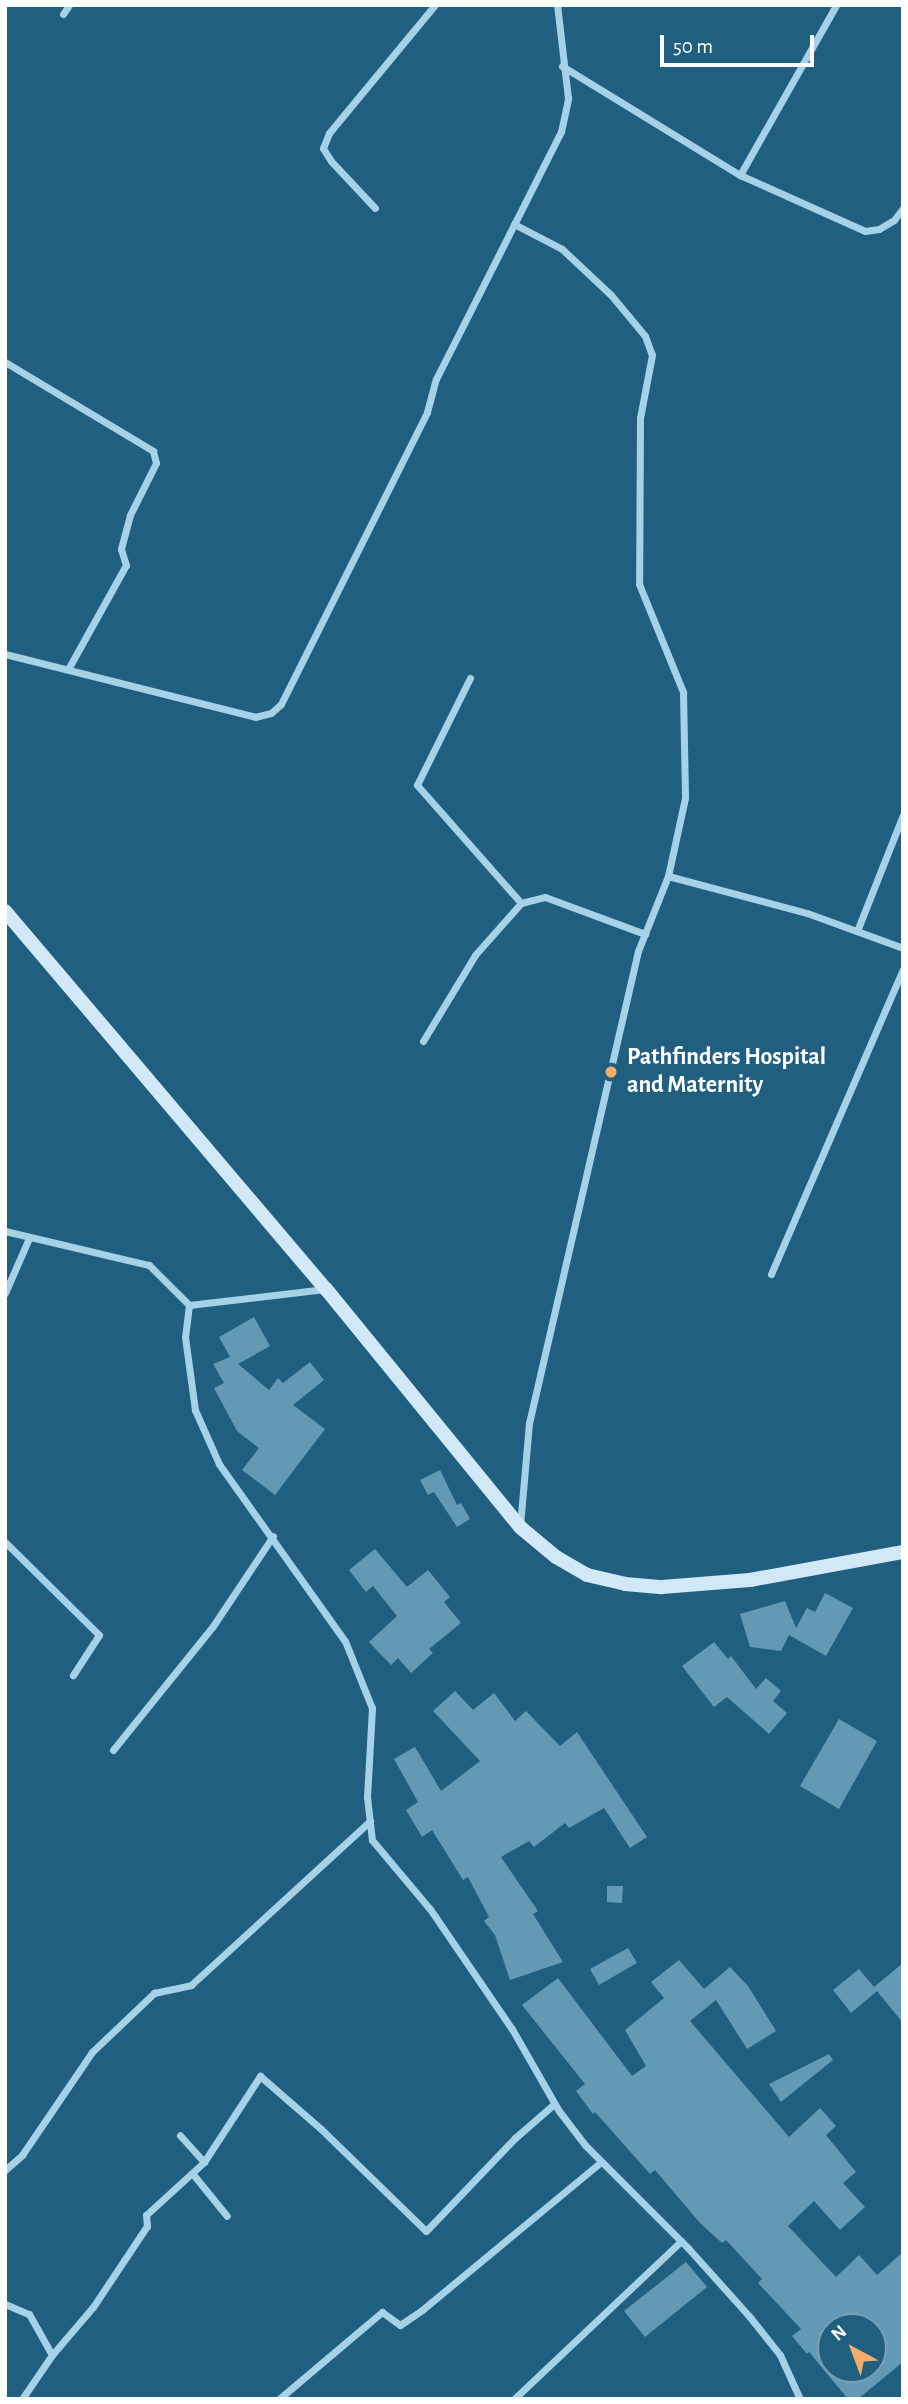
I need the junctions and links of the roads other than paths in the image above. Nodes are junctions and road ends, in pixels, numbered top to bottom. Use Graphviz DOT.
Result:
graph roads {
  1 [pos="69,5"];
  2 [pos="435,5"];
  3 [pos="557,5"];
  4 [pos="836,5"];
  5 [pos="62,15"];
  6 [pos="562,66"];
  7 [pos="740,175"];
  8 [pos="376,208"];
  9 [pos="903,208"];
  10 [pos="514,224"];
  11 [pos="5,362"];
  12 [pos="5,654"];
  13 [pos="68,669"];
  14 [pos="470,678"];
  15 [pos="903,815"];
  16 [pos="668,876"];
  17 [pos="522,903"];
  18 [pos="5,911"];
  19 [pos="858,932"];
  20 [pos="645,934"];
  21 [pos="903,948"];
  22 [pos="903,969"];
  23 [pos="423,1041"];
  24 [pos="5,1231"];
  25 [pos="29,1238"];
  26 [pos="771,1274"];
  27 [pos="326,1289"];
  28 [pos="5,1293"];
  29 [pos="189,1305"];
  30 [pos="520,1527"];
  31 [pos="273,1536"];
  32 [pos="5,1542"];
  33 [pos="903,1552"];
  34 [pos="73,1675"];
  35 [pos="113,1750"];
  36 [pos="370,1821"];
  37 [pos="554,2104"];
  38 [pos="180,2135"];
  39 [pos="204,2162"];
  40 [pos="601,2162"];
  41 [pos="5,2170"];
  42 [pos="192,2173"];
  43 [pos="227,2216"];
  44 [pos="681,2241"];
  45 [pos="5,2304"];
  46 [pos="52,2355"];
  47 [pos="22,2399"];
  48 [pos="279,2399"];
  49 [pos="514,2399"];
  50 [pos="800,2399"];
  1 -- 5 [label="street"];
  2 -- 8 [label="street"];
  3 -- 6 [label="street"];
  4 -- 7 [label="street"];
  6 -- 7 [label="street"];
  6 -- 10 [label="street"];
  7 -- 9 [label="street"];
  10 -- 13 [label="street"];
  10 -- 16 [label="street"];
  11 -- 13 [label="street"];
  12 -- 13 [label="street"];
  14 -- 17 [label="street"];
  15 -- 19 [label="street"];
  16 -- 19 [label="street"];
  16 -- 20 [label="street"];
  17 -- 20 [label="street"];
  17 -- 23 [label="street"];
  18 -- 27 [label="street"];
  19 -- 21 [label="street"];
  20 -- 30 [label="street"];
  22 -- 26 [label="street"];
  24 -- 25 [label="street"];
  25 -- 28 [label="street"];
  25 -- 29 [label="street"];
  27 -- 29 [label="street"];
  27 -- 30 [label="street"];
  29 -- 31 [label="street"];
  30 -- 33 [label="street"];
  31 -- 35 [label="street"];
  31 -- 36 [label="street"];
  32 -- 34 [label="street"];
  36 -- 37 [label="street"];
  36 -- 41 [label="street"];
  37 -- 39 [label="street"];
  37 -- 40 [label="street"];
  38 -- 39 [label="street"];
  39 -- 42 [label="street"];
  40 -- 44 [label="street"];
  40 -- 48 [label="street"];
  42 -- 43 [label="street"];
  42 -- 46 [label="street"];
  44 -- 49 [label="street"];
  44 -- 50 [label="street"];
  45 -- 46 [label="street"];
  46 -- 47 [label="street"];
}
